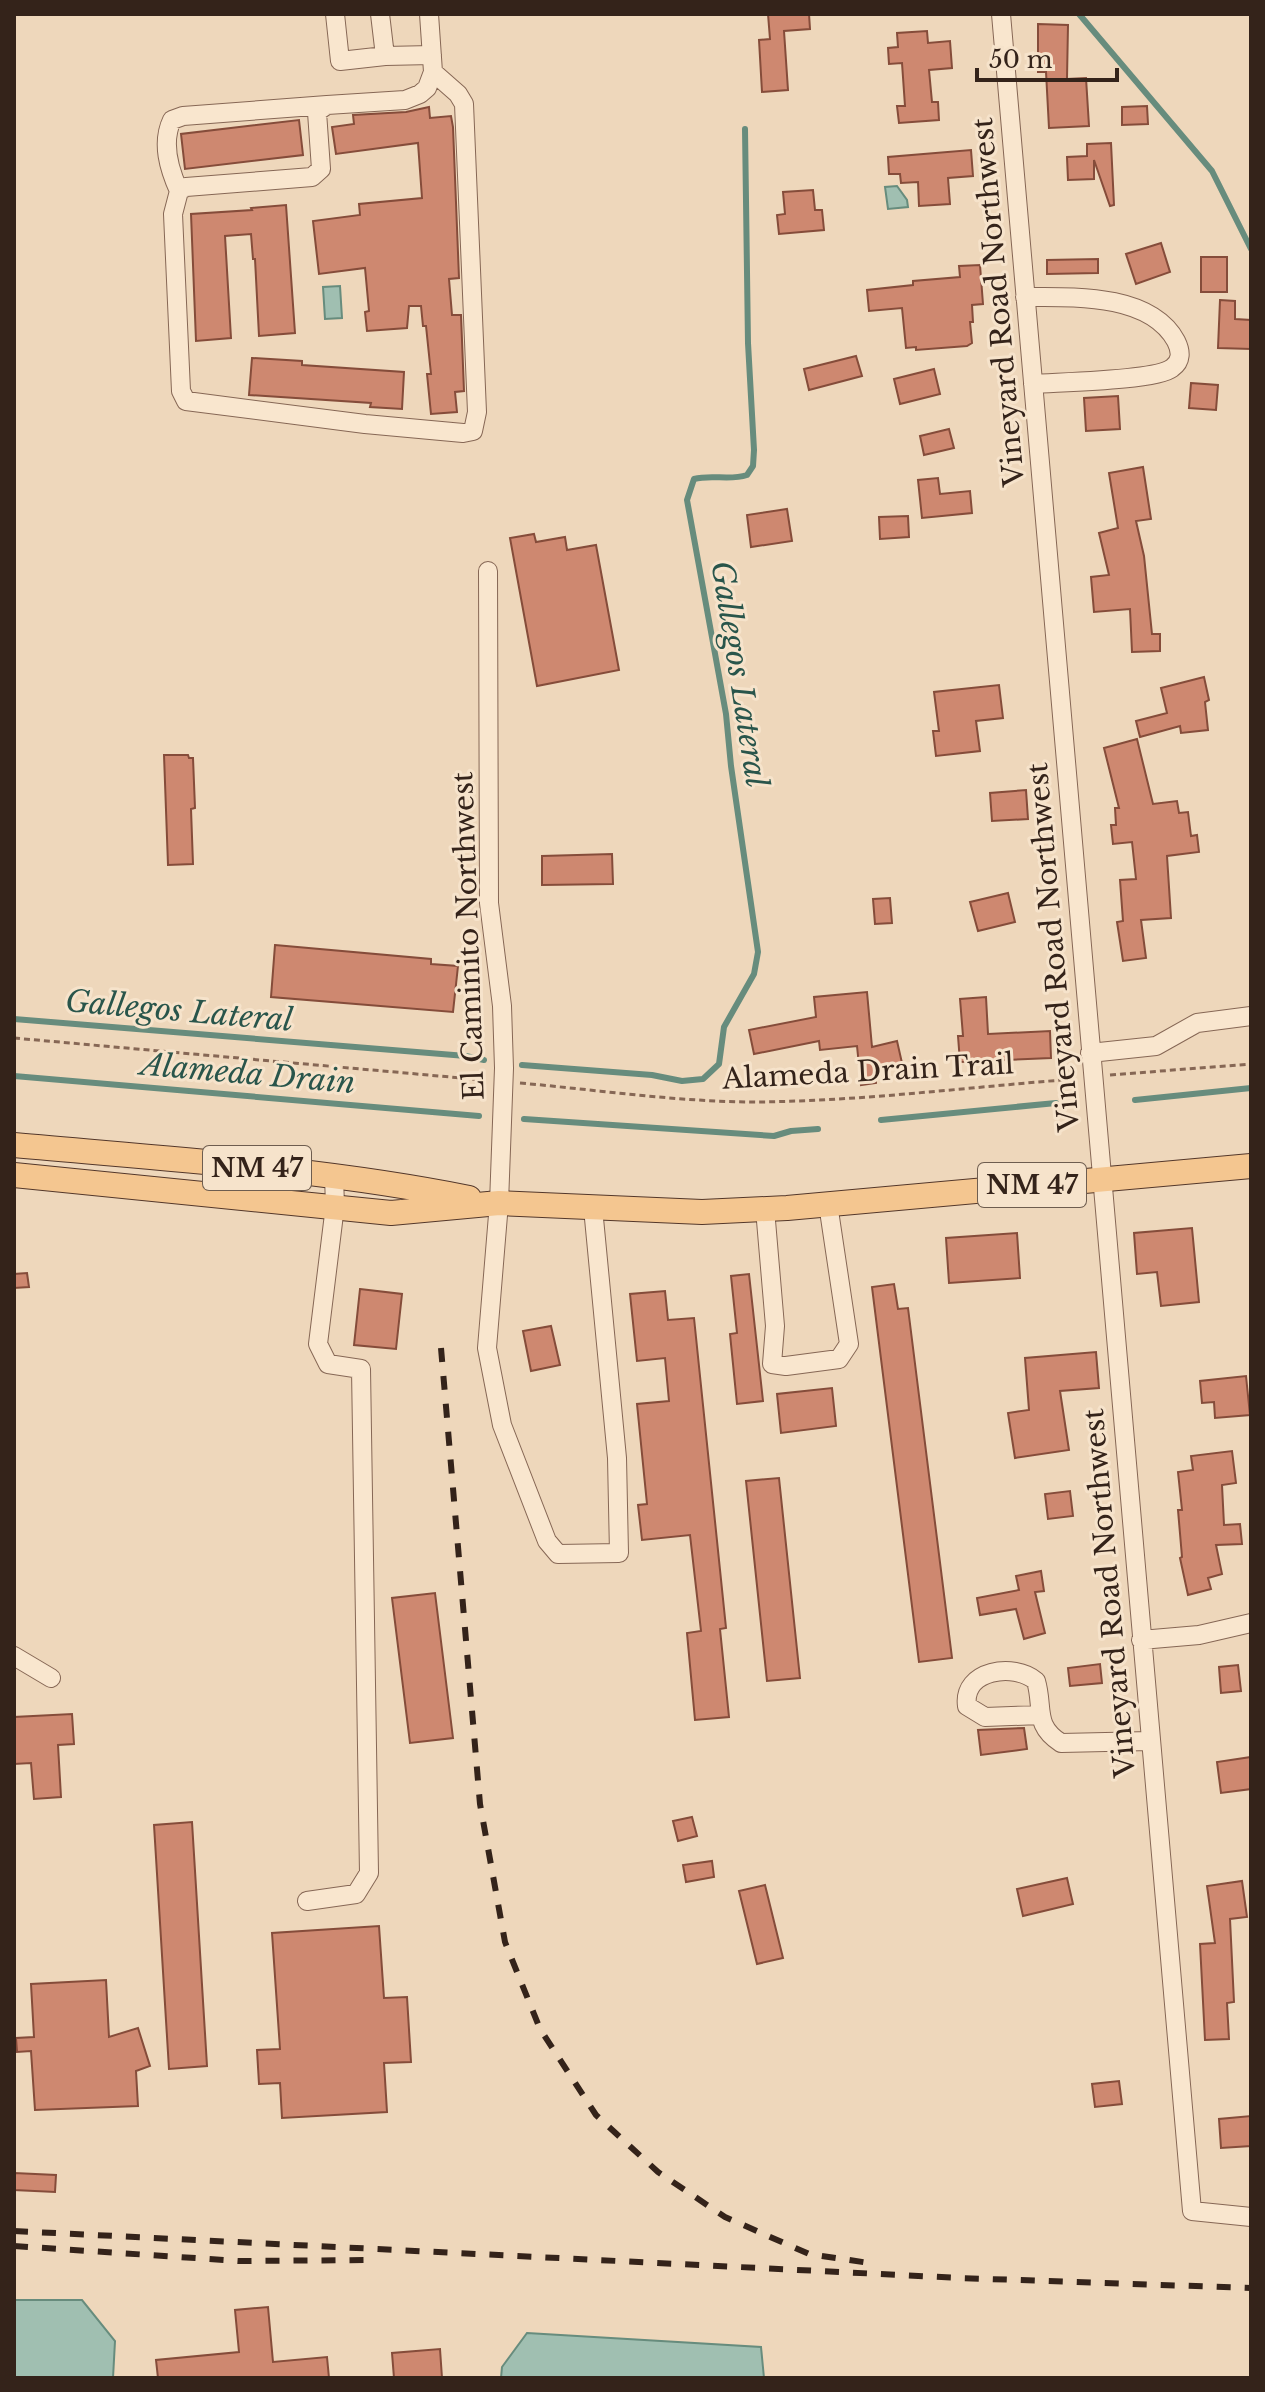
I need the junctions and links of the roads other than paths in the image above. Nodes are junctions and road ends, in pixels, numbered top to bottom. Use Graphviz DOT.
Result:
graph roads {
  1 [pos="335,14"];
  2 [pos="380,14"];
  3 [pos="429,14"];
  4 [pos="1001,14"];
  5 [pos="385,56"];
  6 [pos="432,63"];
  7 [pos="327,105"];
  8 [pos="179,191"];
  9 [pos="1025,297"];
  10 [pos="1033,384"];
  11 [pos="488,571"];
  12 [pos="1251,1016"];
  13 [pos="1090,1053"];
  14 [pos="14,1145"];
  15 [pos="1251,1166"];
  16 [pos="14,1175"];
  17 [pos="334,1176"];
  18 [pos="1100,1179"];
  19 [pos="499,1203"];
  20 [pos="828,1204"];
  21 [pos="335,1206"];
  22 [pos="593,1208"];
  23 [pos="765,1209"];
  24 [pos="1251,1623"];
  25 [pos="1141,1640"];
  26 [pos="14,1656"];
  27 [pos="51,1678"];
  28 [pos="1040,1715"];
  29 [pos="1150,1741"];
  30 [pos="307,1901"];
  31 [pos="1251,2217"];
  1 -- 5 [label="street"];
  2 -- 5 [label="street"];
  3 -- 6 [label="street"];
  4 -- 9 [label="street, Vineyard Road Northwest"];
  5 -- 6 [label="street"];
  6 -- 7 [label="street"];
  6 -- 8 [label="street"];
  7 -- 8 [label="street"];
  7 -- 8 [label="street"];
  9 -- 10 [label="street, Vineyard Road Northwest"];
  9 -- 10 [label="street"];
  10 -- 13 [label="street, Vineyard Road Northwest"];
  11 -- 19 [label="street, El Caminito Northwest"];
  12 -- 13 [label="street"];
  13 -- 18 [label="street, Vineyard Road Northwest"];
  14 -- 17 [label="main road, NM 47"];
  15 -- 18 [label="main road, NM 47"];
  16 -- 21 [label="main road, NM 47"];
  17 -- 19 [label="main road, NM 47"];
  17 -- 21 [label="street"];
  18 -- 20 [label="main road, NM 47"];
  18 -- 25 [label="street, Vineyard Road Northwest"];
  19 -- 21 [label="main road, NM 47"];
  19 -- 22 [label="main road, NM 47"];
  19 -- 22 [label="street, El Caminito Northwest"];
  20 -- 23 [label="main road, NM 47"];
  20 -- 23 [label="street"];
  21 -- 30 [label="street"];
  22 -- 23 [label="main road, NM 47"];
  24 -- 25 [label="street"];
  25 -- 29 [label="street, Vineyard Road Northwest"];
  26 -- 27 [label="street"];
  28 -- 29 [label="street"];
  29 -- 31 [label="street, Vineyard Road Northwest"];
}
